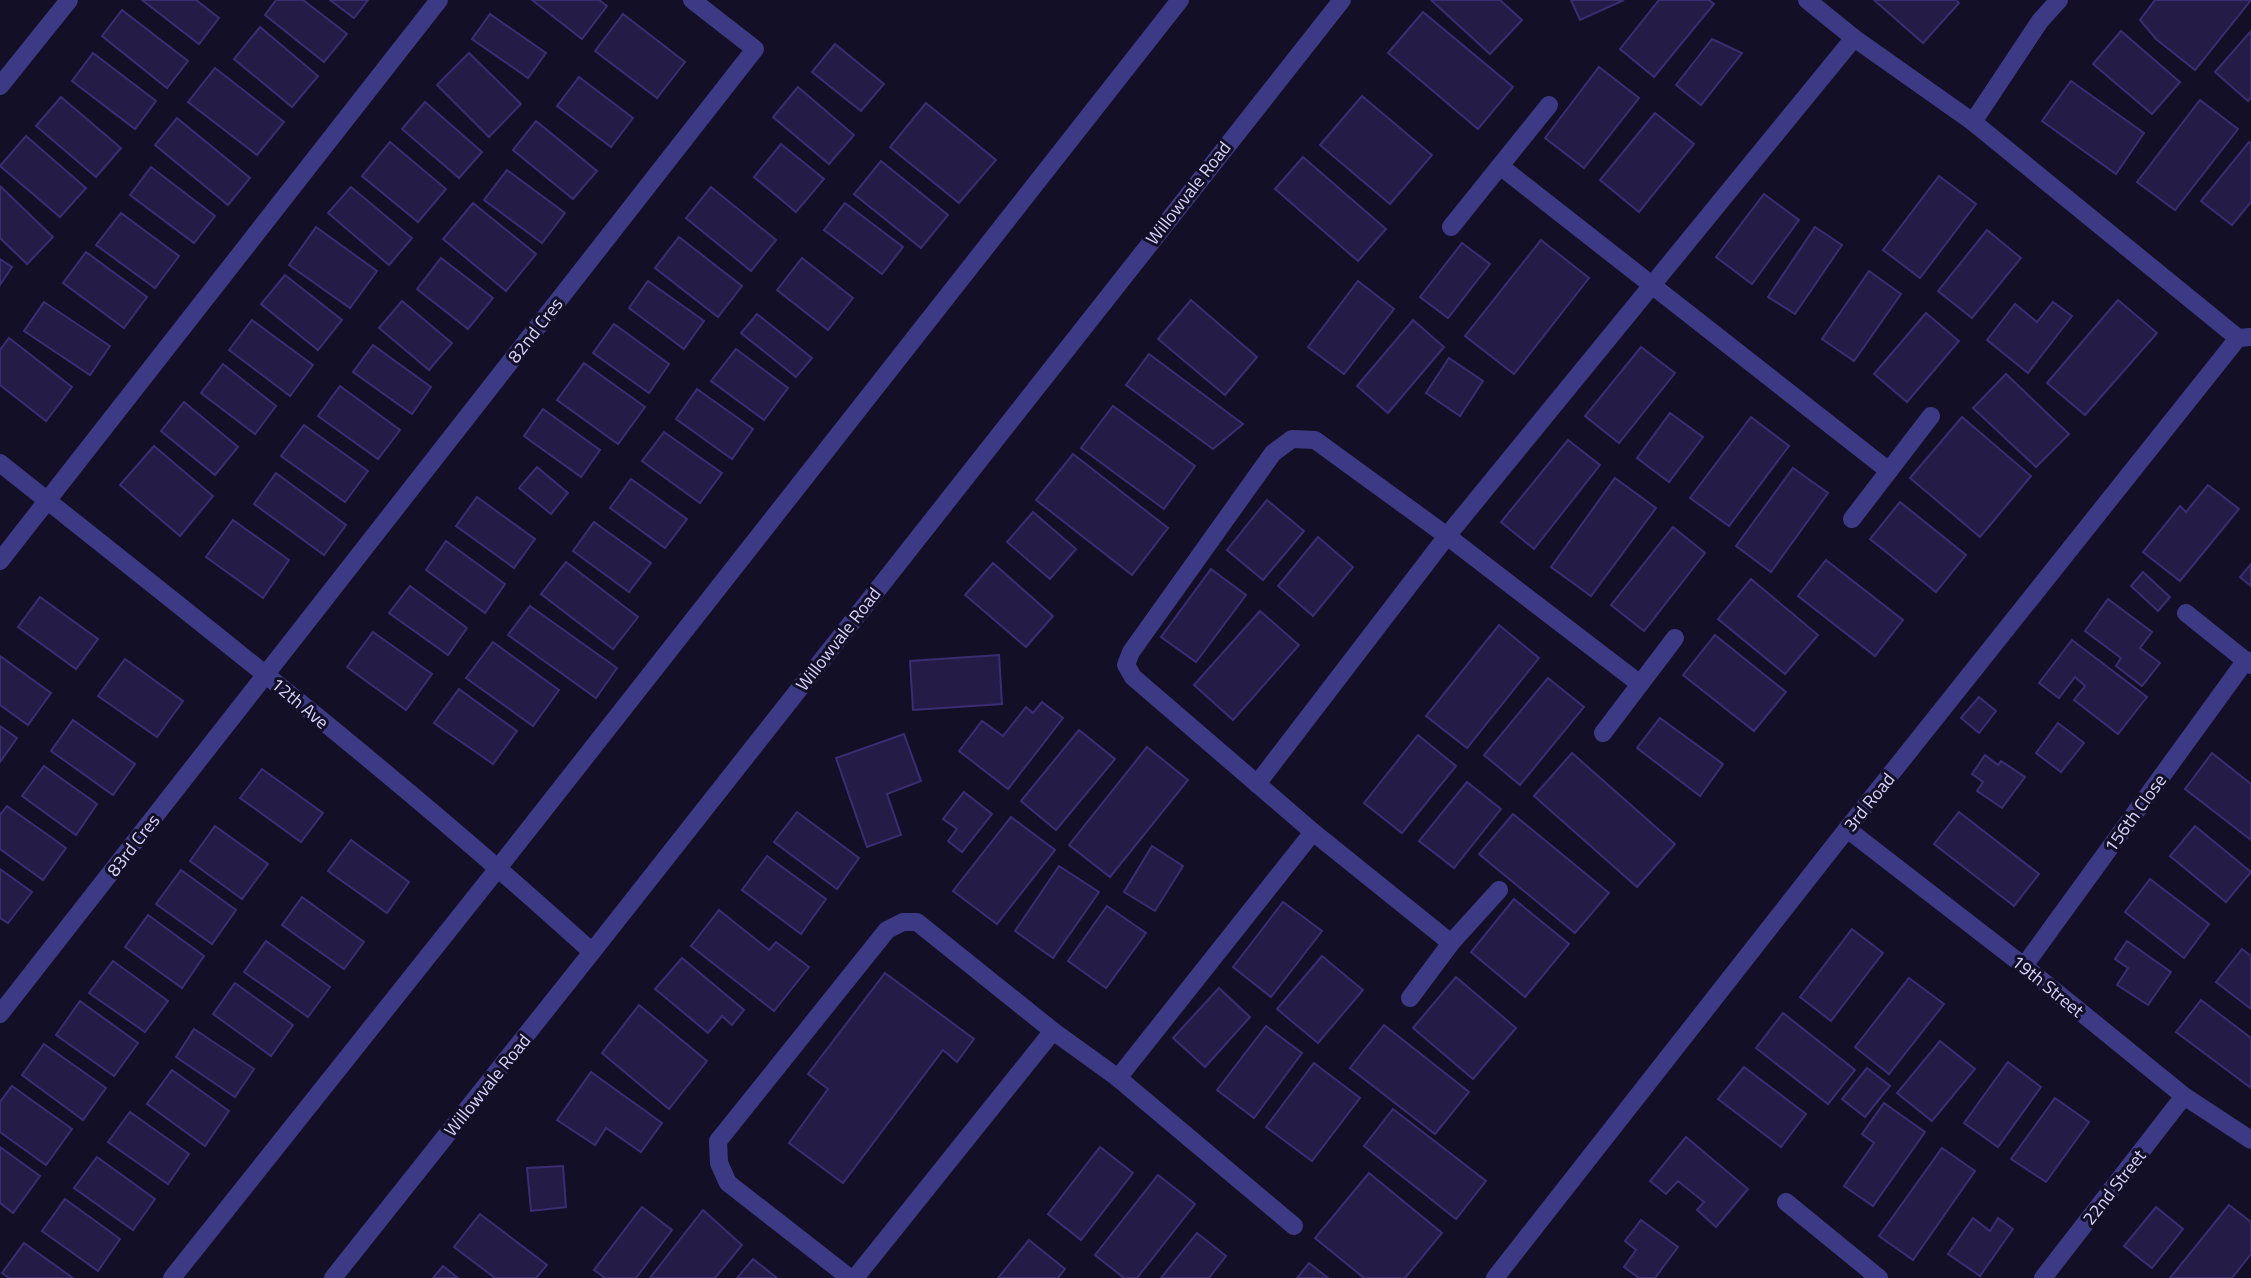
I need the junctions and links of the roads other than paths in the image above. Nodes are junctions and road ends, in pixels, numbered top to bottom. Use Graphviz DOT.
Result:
graph roads {
  1 [pos="69,0"];
  2 [pos="439,0"];
  3 [pos="692,0"];
  4 [pos="1180,0"];
  5 [pos="1342,0"];
  6 [pos="1807,0"];
  7 [pos="2059,0"];
  8 [pos="1854,38"];
  9 [pos="0,86"];
  10 [pos="1549,105"];
  11 [pos="1973,122"];
  12 [pos="1500,166"];
  13 [pos="1451,227"];
  14 [pos="1653,285"];
  15 [pos="2245,337"];
  16 [pos="1931,416"];
  17 [pos="0,463"];
  18 [pos="1889,471"];
  19 [pos="47,501"];
  20 [pos="1852,519"];
  21 [pos="1447,536"];
  22 [pos="0,561"];
  23 [pos="2186,613"];
  24 [pos="1675,638"];
  25 [pos="2248,662"];
  26 [pos="266,675"];
  27 [pos="1640,684"];
  28 [pos="1603,733"];
  29 [pos="1257,783"];
  30 [pos="1847,829"];
  31 [pos="1313,832"];
  32 [pos="499,867"];
  33 [pos="1499,890"];
  34 [pos="1451,943"];
  35 [pos="592,952"];
  36 [pos="2024,966"];
  37 [pos="1410,998"];
  38 [pos="0,1014"];
  39 [pos="1053,1031"];
  40 [pos="1118,1078"];
  41 [pos="2184,1096"];
  42 [pos="2251,1140"];
  43 [pos="1786,1202"];
  44 [pos="1294,1226"];
  45 [pos="172,1278"];
  46 [pos="333,1278"];
  47 [pos="850,1278"];
  48 [pos="855,1278"];
  49 [pos="1495,1278"];
  50 [pos="1879,1278"];
  51 [pos="2043,1278"];
  1 -- 9 [label="street"];
  2 -- 19 [label="street"];
  3 -- 26 [label="street, 82nd Cres"];
  4 -- 32 [label="street"];
  5 -- 35 [label="street, Willowvale Road"];
  6 -- 8 [label="street"];
  7 -- 11 [label="street"];
  8 -- 11 [label="street"];
  8 -- 14 [label="street"];
  10 -- 12 [label="street"];
  11 -- 15 [label="street"];
  12 -- 13 [label="street"];
  12 -- 14 [label="street"];
  14 -- 18 [label="street"];
  14 -- 21 [label="street"];
  15 -- 30 [label="street, 3rd Road"];
  16 -- 18 [label="street"];
  17 -- 19 [label="street, 12th Ave"];
  18 -- 20 [label="street"];
  19 -- 22 [label="street"];
  19 -- 26 [label="street, 12th Ave"];
  21 -- 27 [label="street"];
  21 -- 29 [label="street"];
  21 -- 29 [label="street"];
  23 -- 25 [label="street"];
  24 -- 27 [label="street"];
  25 -- 36 [label="street, 156th Close"];
  26 -- 32 [label="street, 12th Ave"];
  26 -- 38 [label="street, 83rd Cres"];
  27 -- 28 [label="street"];
  29 -- 31 [label="street"];
  30 -- 36 [label="street, 19th Street"];
  30 -- 49 [label="street, 3rd Road"];
  31 -- 34 [label="street"];
  31 -- 40 [label="street"];
  32 -- 35 [label="street, 12th Ave"];
  32 -- 45 [label="street"];
  33 -- 34 [label="street"];
  34 -- 37 [label="street"];
  35 -- 46 [label="street, Willowvale Road"];
  36 -- 41 [label="street, 19th Street"];
  39 -- 40 [label="street"];
  39 -- 47 [label="street"];
  39 -- 48 [label="street"];
  40 -- 44 [label="street"];
  41 -- 42 [label="street, 19th Street"];
  41 -- 51 [label="street, 22nd Street"];
  43 -- 50 [label="street"];
}
